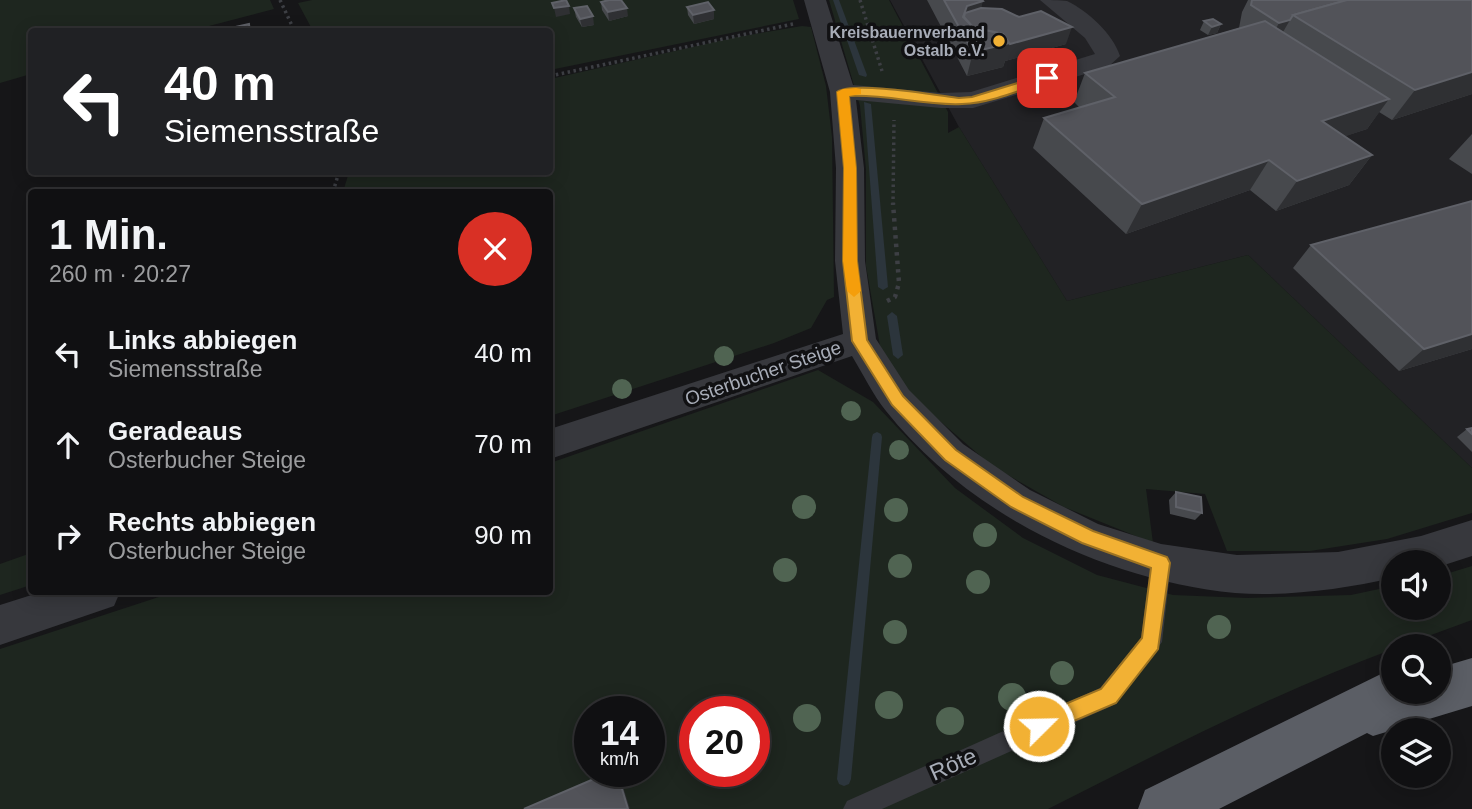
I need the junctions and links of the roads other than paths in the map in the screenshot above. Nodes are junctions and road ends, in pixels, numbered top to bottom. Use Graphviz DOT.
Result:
graph roads {
  1 [pos="1051,0"];
  2 [pos="818,9"];
  3 [pos="843,92"];
  4 [pos="858,325"];
  5 [pos="553,443"];
  6 [pos="1472,538"];
  7 [pos="1161,563"];
  8 [pos="91,595"];
  9 [pos="0,625"];
  10 [pos="1472,658"];
  11 [pos="1451,667"];
  12 [pos="1472,682"];
  13 [pos="1381,700"];
  14 [pos="1350,717"];
  15 [pos="855,809"];
  16 [pos="1164,809"];
  1 -- 3 [label="street"];
  2 -- 3 [label="street"];
  3 -- 4 [label="street"];
  4 -- 5 [label="street, Osterbucher Steige"];
  4 -- 7 [label="street"];
  6 -- 7 [label="street"];
  7 -- 15 [label="lane, Röte"];
  8 -- 9 [label="street"];
  10 -- 11 [label="highway"];
  12 -- 14 [label="highway"];
  13 -- 14 [label="highway"];
  14 -- 16 [label="highway"];
}
